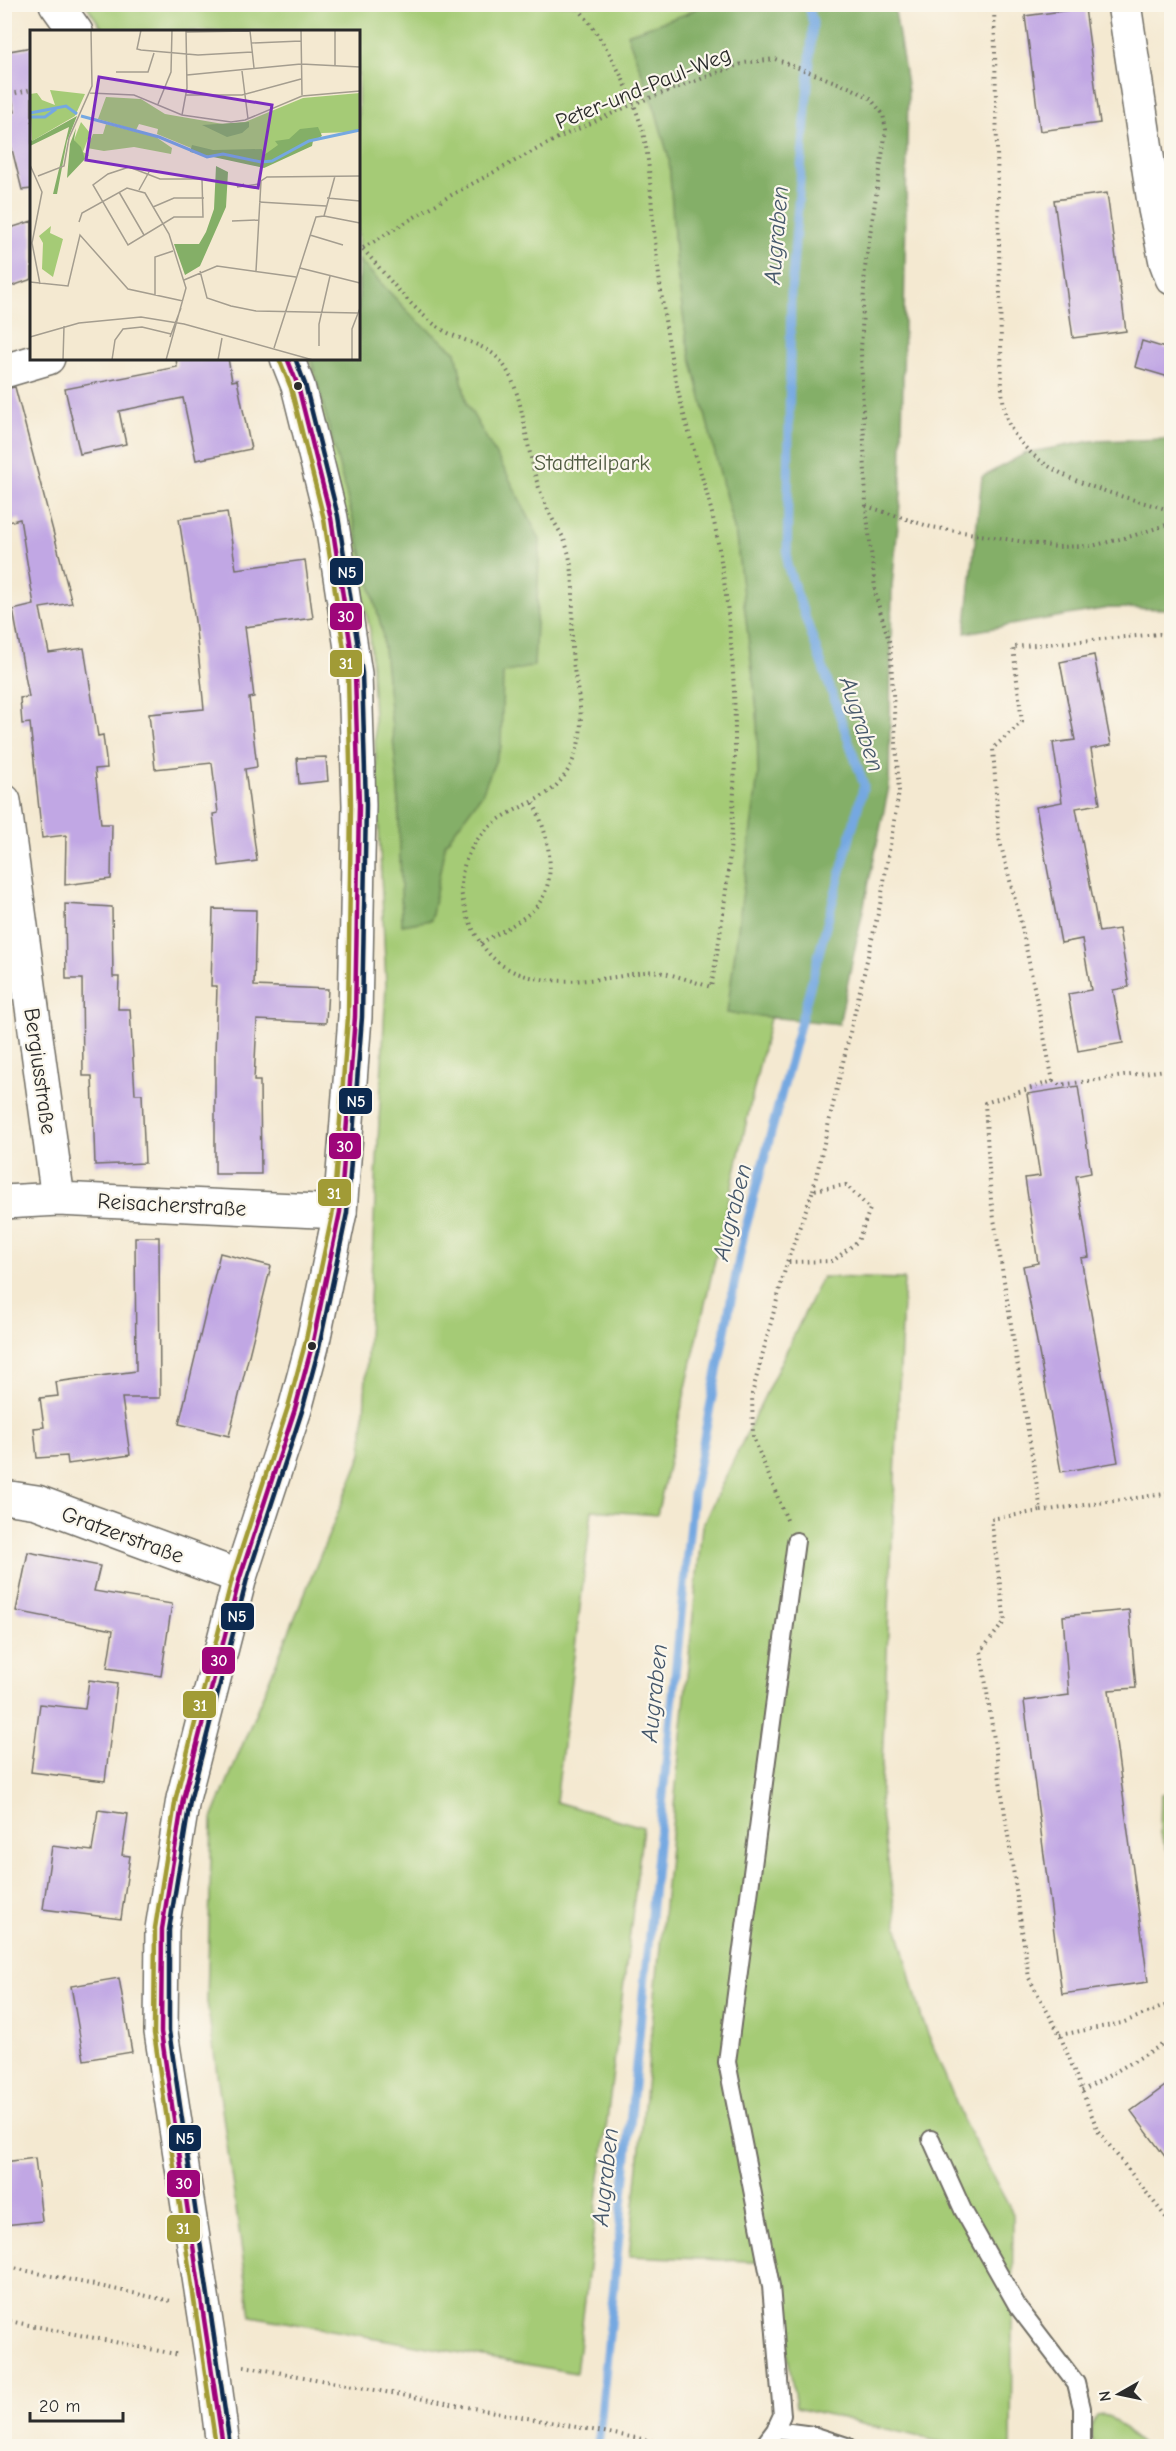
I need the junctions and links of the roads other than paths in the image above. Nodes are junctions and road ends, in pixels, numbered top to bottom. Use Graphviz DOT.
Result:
graph roads {
  1 [pos="56,4"];
  2 [pos="1124,4"];
  3 [pos="75,30"];
  4 [pos="1163,212"];
  5 [pos="1172,278"];
  6 [pos="41,360"];
  7 [pos="288,360"];
  8 [pos="4,371"];
  9 [pos="4,801"];
  10 [pos="58,1199"];
  11 [pos="4,1202"];
  12 [pos="340,1212"];
  13 [pos="4,1497"];
  14 [pos="796,1541"];
  15 [pos="240,1577"];
  16 [pos="931,2139"];
  17 [pos="775,2430"];
  18 [pos="224,2446"];
  19 [pos="763,2446"];
  20 [pos="846,2446"];
  21 [pos="1082,2446"];
  1 -- 3 [label="street"];
  2 -- 4 [label="street"];
  4 -- 5 [label="street"];
  6 -- 8 [label="street"];
  7 -- 12 [label="street"];
  9 -- 10 [label="street, Bergiusstraße"];
  10 -- 11 [label="street, Reisacherstraße"];
  10 -- 12 [label="street, Reisacherstraße"];
  12 -- 15 [label="street"];
  13 -- 15 [label="street, Gratzerstraße"];
  14 -- 17 [label="lane"];
  15 -- 18 [label="street"];
  16 -- 21 [label="lane"];
  17 -- 19 [label="lane"];
  17 -- 20 [label="lane"];
}
